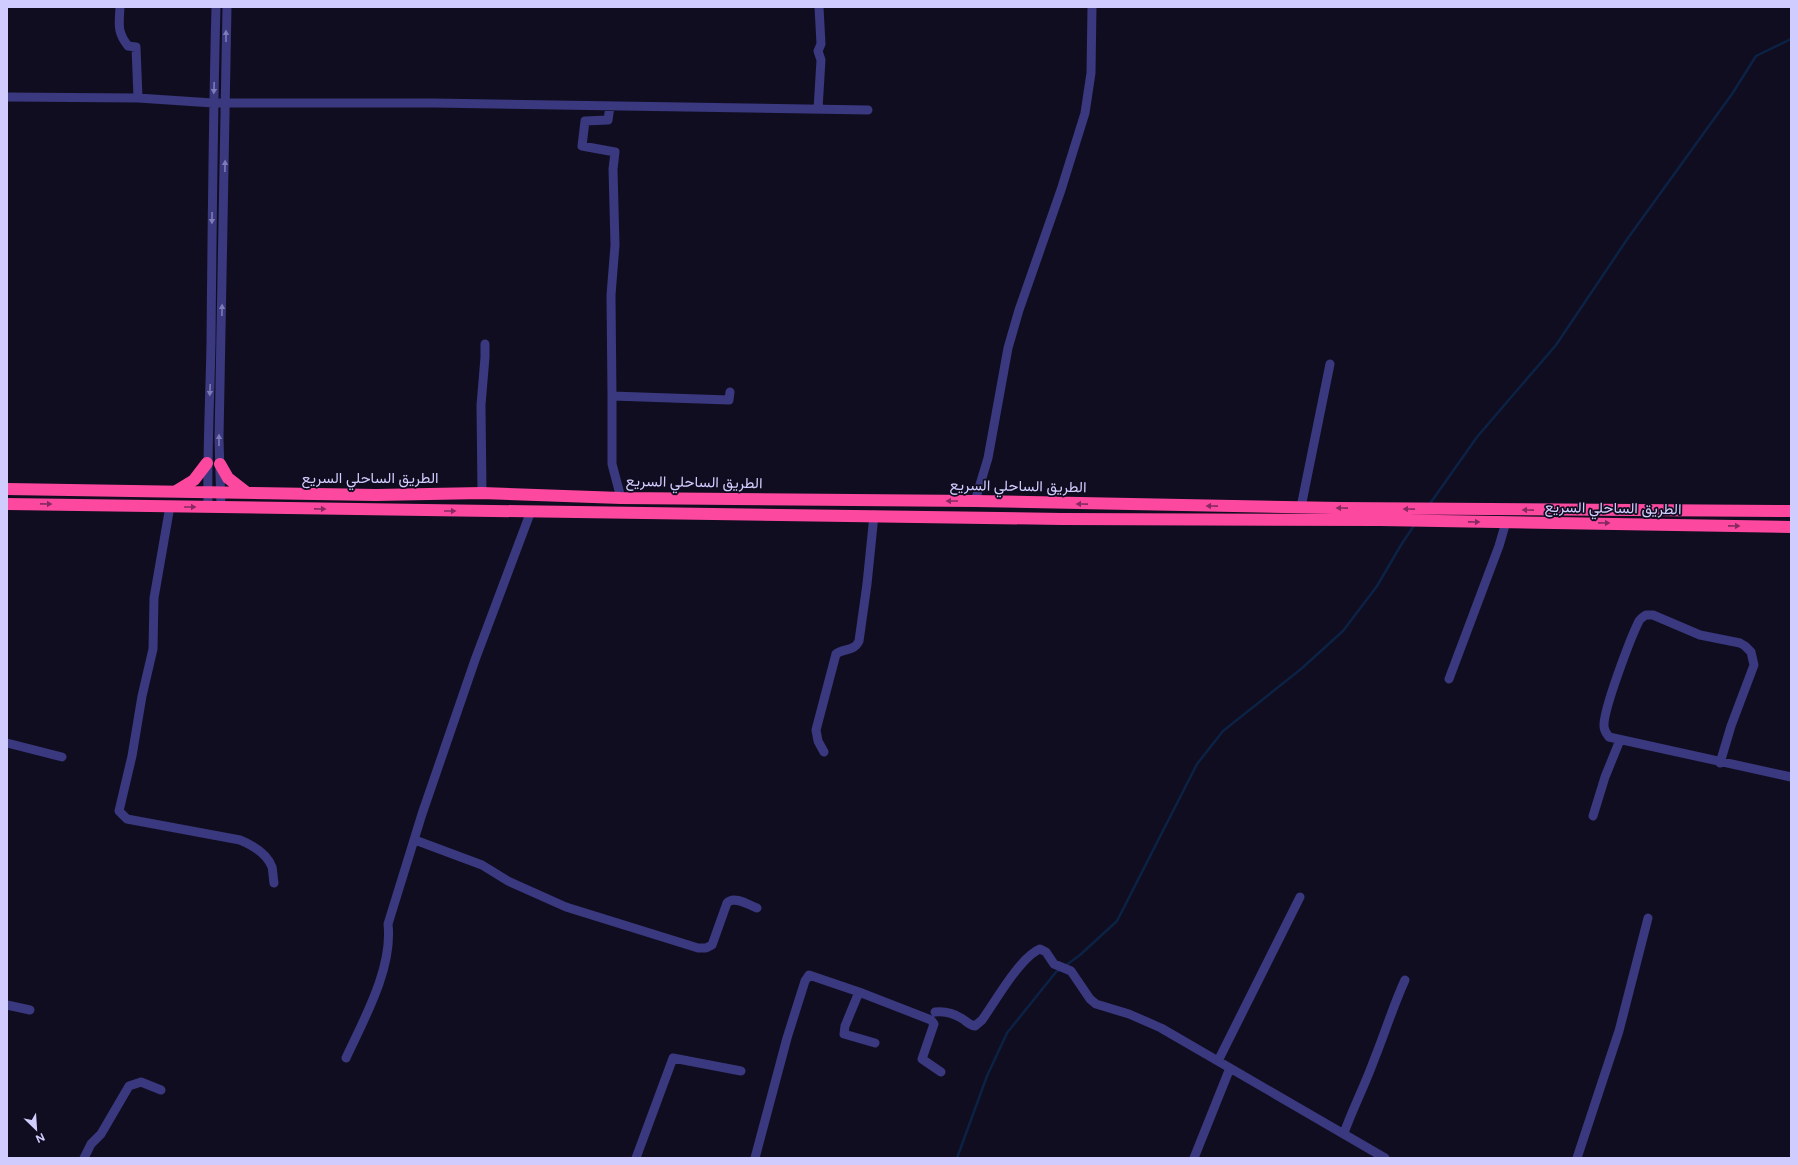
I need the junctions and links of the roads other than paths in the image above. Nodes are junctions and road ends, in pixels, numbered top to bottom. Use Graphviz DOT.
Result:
graph roads {
  1 [pos="120,7"];
  2 [pos="216,7"];
  3 [pos="227,7"];
  4 [pos="819,7"];
  5 [pos="1092,7"];
  6 [pos="7,97"];
  7 [pos="138,98"];
  8 [pos="226,102"];
  9 [pos="213,103"];
  10 [pos="610,106"];
  11 [pos="818,109"];
  12 [pos="868,110"];
  13 [pos="224,184"];
  14 [pos="212,185"];
  15 [pos="485,344"];
  16 [pos="1330,364"];
  17 [pos="210,375"];
  18 [pos="221,376"];
  19 [pos="730,392"];
  20 [pos="612,396"];
  21 [pos="207,464"];
  22 [pos="220,464"];
  23 [pos="7,489"];
  24 [pos="174,491"];
  25 [pos="208,492"];
  26 [pos="220,492"];
  27 [pos="246,492"];
  28 [pos="482,493"];
  29 [pos="621,498"];
  30 [pos="975,501"];
  31 [pos="7,504"];
  32 [pos="170,506"];
  33 [pos="208,506"];
  34 [pos="221,506"];
  35 [pos="1301,507"];
  36 [pos="530,511"];
  37 [pos="1791,511"];
  38 [pos="1380,514"];
  39 [pos="874,515"];
  40 [pos="1506,522"];
  41 [pos="1791,527"];
  42 [pos="1449,678"];
  43 [pos="1620,740"];
  44 [pos="7,743"];
  45 [pos="824,752"];
  46 [pos="62,757"];
  47 [pos="1720,763"];
  48 [pos="1791,777"];
  49 [pos="1593,816"];
  50 [pos="415,840"];
  51 [pos="274,883"];
  52 [pos="1300,897"];
  53 [pos="757,908"];
  54 [pos="1648,918"];
  55 [pos="1405,980"];
  56 [pos="859,992"];
  57 [pos="7,1005"];
  58 [pos="30,1010"];
  59 [pos="935,1012"];
  60 [pos="875,1043"];
  61 [pos="346,1058"];
  62 [pos="1218,1061"];
  63 [pos="1230,1068"];
  64 [pos="741,1071"];
  65 [pos="941,1072"];
  66 [pos="161,1090"];
  67 [pos="1344,1134"];
  68 [pos="84,1158"];
  69 [pos="636,1158"];
  70 [pos="754,1158"];
  71 [pos="1194,1158"];
  72 [pos="1385,1158"];
  73 [pos="1577,1158"];
  1 -- 7 [label="street"];
  2 -- 9 [label="street, one-way"];
  8 -- 3 [label="street, one-way"];
  4 -- 11 [label="street"];
  5 -- 30 [label="street"];
  6 -- 7 [label="street"];
  7 -- 9 [label="street"];
  8 -- 9 [label="street"];
  8 -- 10 [label="street"];
  13 -- 8 [label="street, one-way"];
  9 -- 14 [label="street"];
  10 -- 11 [label="street"];
  10 -- 20 [label="street"];
  11 -- 12 [label="street"];
  13 -- 14 [label="street"];
  18 -- 13 [label="street, one-way"];
  14 -- 17 [label="street, one-way"];
  15 -- 28 [label="street"];
  16 -- 35 [label="street"];
  17 -- 18 [label="street"];
  17 -- 21 [label="street, one-way"];
  22 -- 18 [label="street, one-way"];
  19 -- 20 [label="street"];
  20 -- 29 [label="street"];
  21 -- 24 [label="highway"];
  21 -- 25 [label="street"];
  22 -- 26 [label="street"];
  22 -- 27 [label="highway"];
  23 -- 24 [label="highway, الطريق الساحلي السريع"];
  24 -- 25 [label="highway, الطريق الساحلي السريع"];
  25 -- 26 [label="highway, الطريق الساحلي السريع"];
  25 -- 33 [label="street"];
  26 -- 27 [label="highway, الطريق الساحلي السريع"];
  26 -- 34 [label="street"];
  27 -- 28 [label="highway, الطريق الساحلي السريع"];
  28 -- 29 [label="highway, الطريق الساحلي السريع"];
  30 -- 29 [label="highway, الطريق الساحلي السريع, one-way"];
  35 -- 30 [label="highway, الطريق الساحلي السريع, one-way"];
  31 -- 32 [label="highway, الطريق الساحلي السريع, one-way"];
  32 -- 33 [label="highway, الطريق الساحلي السريع, one-way"];
  32 -- 51 [label="street"];
  33 -- 34 [label="highway, الطريق الساحلي السريع"];
  34 -- 36 [label="highway, الطريق الساحلي السريع, one-way"];
  38 -- 35 [label="highway, الطريق الساحلي السريع, one-way"];
  36 -- 39 [label="highway, الطريق الساحلي السريع"];
  36 -- 50 [label="street"];
  37 -- 38 [label="highway, الطريق الساحلي السريع, one-way"];
  38 -- 39 [label="highway, الطريق الساحلي السريع"];
  38 -- 40 [label="highway, الطريق الساحلي السريع, one-way"];
  39 -- 45 [label="street"];
  40 -- 41 [label="highway, الطريق الساحلي السريع, one-way"];
  40 -- 42 [label="street"];
  43 -- 47 [label="street"];
  43 -- 47 [label="street"];
  43 -- 49 [label="street"];
  44 -- 46 [label="street"];
  47 -- 48 [label="street"];
  50 -- 53 [label="street"];
  50 -- 61 [label="street"];
  52 -- 62 [label="street"];
  54 -- 73 [label="street"];
  55 -- 67 [label="street"];
  56 -- 60 [label="street"];
  56 -- 65 [label="street"];
  56 -- 70 [label="street"];
  57 -- 58 [label="street"];
  59 -- 62 [label="street"];
  62 -- 63 [label="street"];
  63 -- 67 [label="street"];
  63 -- 71 [label="street"];
  64 -- 69 [label="street"];
  66 -- 68 [label="street"];
  67 -- 72 [label="street"];
}
